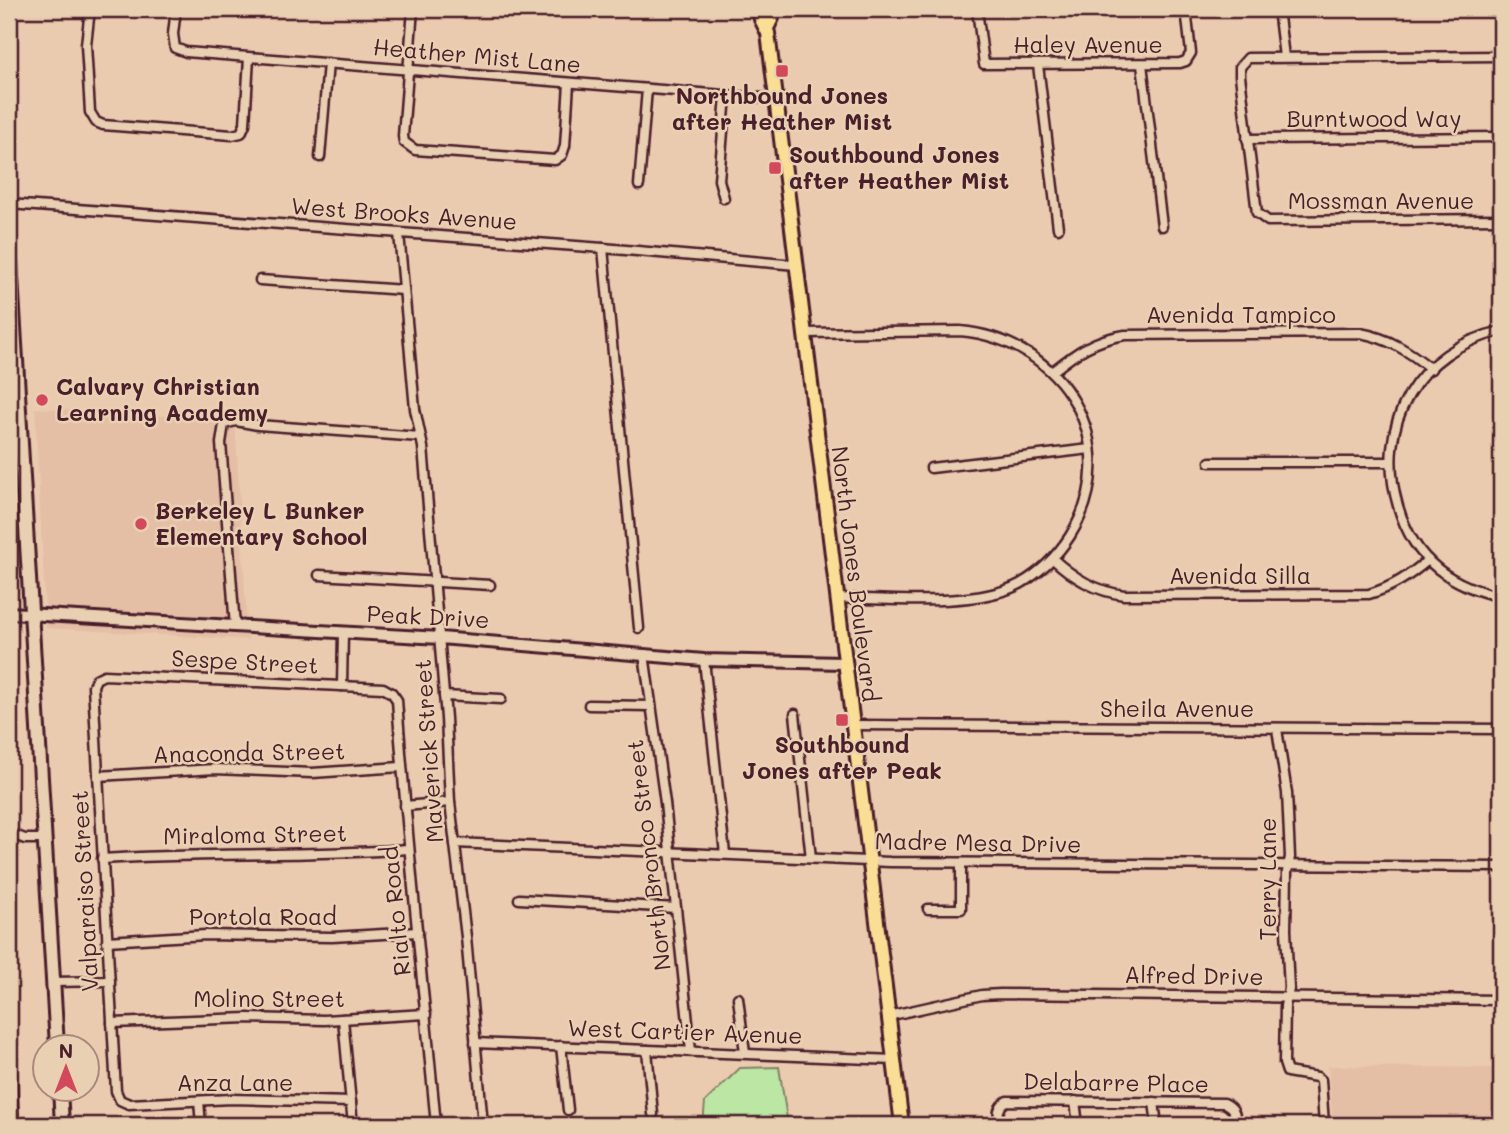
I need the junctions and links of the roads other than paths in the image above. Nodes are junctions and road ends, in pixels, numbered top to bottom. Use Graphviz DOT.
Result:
graph roads {
  1 [pos="90,9"];
  2 [pos="176,9"];
  3 [pos="413,9"];
  4 [pos="760,9"];
  5 [pos="771,9"];
  6 [pos="977,9"];
  7 [pos="1186,9"];
  8 [pos="1278,9"];
  9 [pos="767,28"];
  10 [pos="1501,55"];
  11 [pos="1284,57"];
  12 [pos="249,58"];
  13 [pos="328,63"];
  14 [pos="1142,64"];
  15 [pos="1038,65"];
  16 [pos="407,70"];
  17 [pos="569,83"];
  18 [pos="647,89"];
  19 [pos="726,95"];
  20 [pos="776,99"];
  21 [pos="1501,137"];
  22 [pos="1248,139"];
  23 [pos="320,158"];
  24 [pos="639,186"];
  25 [pos="724,198"];
  26 [pos="9,204"];
  27 [pos="1501,219"];
  28 [pos="1162,226"];
  29 [pos="1058,228"];
  30 [pos="399,233"];
  31 [pos="9,243"];
  32 [pos="603,248"];
  33 [pos="796,265"];
  34 [pos="260,280"];
  35 [pos="404,290"];
  36 [pos="1501,331"];
  37 [pos="804,333"];
  38 [pos="1431,369"];
  39 [pos="1053,371"];
  40 [pos="13,394"];
  41 [pos="420,436"];
  42 [pos="1090,449"];
  43 [pos="1210,462"];
  44 [pos="1390,462"];
  45 [pos="931,468"];
  46 [pos="1053,559"];
  47 [pos="1428,560"];
  48 [pos="318,575"];
  49 [pos="436,582"];
  50 [pos="490,585"];
  51 [pos="1501,597"];
  52 [pos="836,598"];
  53 [pos="9,613"];
  54 [pos="31,614"];
  55 [pos="235,627"];
  56 [pos="639,628"];
  57 [pos="343,633"];
  58 [pos="440,638"];
  59 [pos="644,654"];
  60 [pos="704,660"];
  61 [pos="844,663"];
  62 [pos="96,679"];
  63 [pos="342,686"];
  64 [pos="392,693"];
  65 [pos="444,696"];
  66 [pos="501,699"];
  67 [pos="589,705"];
  68 [pos="650,706"];
  69 [pos="795,714"];
  70 [pos="852,725"];
  71 [pos="1277,729"];
  72 [pos="1501,729"];
  73 [pos="401,767"];
  74 [pos="98,776"];
  75 [pos="450,802"];
  76 [pos="405,806"];
  77 [pos="9,833"];
  78 [pos="45,839"];
  79 [pos="455,842"];
  80 [pos="408,849"];
  81 [pos="669,852"];
  82 [pos="725,854"];
  83 [pos="811,858"];
  84 [pos="102,859"];
  85 [pos="870,861"];
  86 [pos="961,863"];
  87 [pos="1288,866"];
  88 [pos="1501,867"];
  89 [pos="519,899"];
  90 [pos="676,908"];
  91 [pos="928,909"];
  92 [pos="418,932"];
  93 [pos="107,941"];
  94 [pos="110,981"];
  95 [pos="53,982"];
  96 [pos="1287,997"];
  97 [pos="738,998"];
  98 [pos="1501,1000"];
  99 [pos="426,1014"];
  100 [pos="888,1016"];
  101 [pos="343,1019"];
  102 [pos="112,1023"];
  103 [pos="56,1032"];
  104 [pos="475,1042"];
  105 [pos="561,1046"];
  106 [pos="647,1050"];
  107 [pos="691,1051"];
  108 [pos="745,1053"];
  109 [pos="894,1060"];
  110 [pos="9,1067"];
  111 [pos="120,1100"];
  112 [pos="199,1101"];
  113 [pos="1075,1101"];
  114 [pos="61,1102"];
  115 [pos="351,1102"];
  116 [pos="1154,1102"];
  117 [pos="568,1110"];
  118 [pos="653,1114"];
  119 [pos="14,1125"];
  120 [pos="62,1125"];
  121 [pos="201,1125"];
  122 [pos="353,1125"];
  123 [pos="436,1125"];
  124 [pos="483,1125"];
  125 [pos="902,1125"];
  126 [pos="999,1125"];
  127 [pos="1077,1125"];
  128 [pos="1157,1125"];
  129 [pos="1237,1125"];
  130 [pos="1324,1125"];
  1 -- 12 [label="street"];
  2 -- 12 [label="street, Heather Mist Lane"];
  3 -- 16 [label="street"];
  4 -- 9 [label="main road, North Jones Boulevard"];
  5 -- 9 [label="main road, North Jones Boulevard"];
  6 -- 15 [label="street, Haley Avenue"];
  7 -- 14 [label="street, Haley Avenue"];
  8 -- 11 [label="street"];
  9 -- 20 [label="main road, North Jones Boulevard"];
  10 -- 11 [label="street"];
  11 -- 22 [label="street"];
  12 -- 13 [label="street, Heather Mist Lane"];
  13 -- 16 [label="street, Heather Mist Lane"];
  13 -- 23 [label="street"];
  14 -- 15 [label="street, Haley Avenue"];
  14 -- 28 [label="street"];
  15 -- 29 [label="street"];
  16 -- 17 [label="street, Heather Mist Lane"];
  16 -- 17 [label="street"];
  17 -- 18 [label="street, Heather Mist Lane"];
  18 -- 19 [label="street, Heather Mist Lane"];
  18 -- 24 [label="street"];
  19 -- 20 [label="street, Heather Mist Lane"];
  19 -- 25 [label="street"];
  20 -- 33 [label="main road, North Jones Boulevard"];
  21 -- 22 [label="street, Burntwood Way"];
  22 -- 27 [label="street, Mossman Avenue"];
  26 -- 30 [label="street, West Brooks Avenue"];
  30 -- 32 [label="street, West Brooks Avenue"];
  30 -- 35 [label="street, Maverick Street"];
  31 -- 40 [label="main road"];
  32 -- 33 [label="street, West Brooks Avenue"];
  32 -- 56 [label="street"];
  33 -- 37 [label="main road, North Jones Boulevard"];
  34 -- 35 [label="street"];
  35 -- 41 [label="street, Maverick Street"];
  36 -- 38 [label="street"];
  37 -- 39 [label="street"];
  37 -- 52 [label="main road, North Jones Boulevard"];
  38 -- 39 [label="street, Avenida Tampico"];
  38 -- 44 [label="street"];
  39 -- 42 [label="street"];
  40 -- 54 [label="main road"];
  41 -- 49 [label="street, Maverick Street"];
  41 -- 55 [label="street"];
  42 -- 45 [label="street"];
  42 -- 46 [label="street"];
  43 -- 44 [label="street"];
  44 -- 47 [label="street"];
  46 -- 47 [label="street, Avenida Silla"];
  46 -- 52 [label="street"];
  47 -- 51 [label="street"];
  48 -- 49 [label="street"];
  49 -- 50 [label="street"];
  49 -- 58 [label="street, Maverick Street"];
  52 -- 61 [label="main road, North Jones Boulevard"];
  53 -- 54 [label="street, Peak Drive"];
  54 -- 55 [label="street, Peak Drive"];
  54 -- 78 [label="main road"];
  55 -- 57 [label="street, Peak Drive"];
  57 -- 58 [label="street, Peak Drive"];
  57 -- 63 [label="street"];
  58 -- 59 [label="street, Peak Drive"];
  58 -- 65 [label="street, Maverick Street"];
  59 -- 60 [label="street, Peak Drive"];
  59 -- 68 [label="street, North Bronco Street"];
  60 -- 61 [label="street, Peak Drive"];
  60 -- 82 [label="street"];
  61 -- 70 [label="main road, North Jones Boulevard"];
  62 -- 63 [label="street, Sespe Street"];
  62 -- 74 [label="street, Valparaiso Street"];
  63 -- 64 [label="street, Sespe Street"];
  64 -- 73 [label="street, Rialto Road"];
  65 -- 66 [label="street"];
  65 -- 75 [label="street, Maverick Street"];
  67 -- 68 [label="street"];
  68 -- 81 [label="street, North Bronco Street"];
  69 -- 83 [label="street"];
  70 -- 71 [label="street, Sheila Avenue"];
  70 -- 85 [label="main road, North Jones Boulevard"];
  71 -- 72 [label="street, Sheila Avenue"];
  71 -- 87 [label="street, Terry Lane"];
  73 -- 74 [label="street, Anaconda Street"];
  73 -- 76 [label="street, Rialto Road"];
  74 -- 84 [label="street, Valparaiso Street"];
  75 -- 76 [label="street"];
  75 -- 79 [label="street, Maverick Street"];
  76 -- 80 [label="street, Rialto Road"];
  77 -- 78 [label="street"];
  78 -- 95 [label="main road"];
  79 -- 81 [label="street, Madre Mesa Drive"];
  79 -- 104 [label="street, Maverick Street"];
  80 -- 84 [label="street, Miraloma Street"];
  80 -- 92 [label="street, Rialto Road"];
  81 -- 82 [label="street, Madre Mesa Drive"];
  81 -- 90 [label="street, North Bronco Street"];
  82 -- 83 [label="street, Madre Mesa Drive"];
  83 -- 85 [label="street, Madre Mesa Drive"];
  84 -- 93 [label="street, Valparaiso Street"];
  85 -- 86 [label="street, Madre Mesa Drive"];
  85 -- 100 [label="main road, North Jones Boulevard"];
  86 -- 87 [label="street, Madre Mesa Drive"];
  86 -- 91 [label="street"];
  87 -- 88 [label="street, Madre Mesa Drive"];
  87 -- 96 [label="street, Terry Lane"];
  89 -- 90 [label="street"];
  90 -- 107 [label="street, North Bronco Street"];
  92 -- 93 [label="street, Portola Road"];
  92 -- 99 [label="street, Rialto Road"];
  93 -- 94 [label="street, Valparaiso Street"];
  94 -- 95 [label="street"];
  94 -- 102 [label="street, Valparaiso Street"];
  95 -- 103 [label="main road"];
  96 -- 98 [label="street, Alfred Drive"];
  96 -- 100 [label="street, Alfred Drive"];
  96 -- 130 [label="street, Terry Lane"];
  97 -- 108 [label="street"];
  99 -- 101 [label="street, Molino Street"];
  99 -- 123 [label="street, Rialto Road"];
  100 -- 109 [label="main road, North Jones Boulevard"];
  101 -- 102 [label="street, Molino Street"];
  101 -- 115 [label="street"];
  102 -- 111 [label="street, Valparaiso Street"];
  104 -- 105 [label="street, West Cartier Avenue"];
  104 -- 124 [label="street, Maverick Street"];
  105 -- 106 [label="street, West Cartier Avenue"];
  105 -- 117 [label="street"];
  106 -- 107 [label="street, West Cartier Avenue"];
  106 -- 118 [label="street"];
  107 -- 108 [label="street, West Cartier Avenue"];
  108 -- 109 [label="street, West Cartier Avenue"];
  109 -- 125 [label="main road, North Jones Boulevard"];
  110 -- 119 [label="street"];
  111 -- 112 [label="street, Anza Lane"];
  112 -- 115 [label="street, Anza Lane"];
  112 -- 121 [label="street"];
  113 -- 116 [label="street, Delabarre Place"];
  113 -- 126 [label="street, Delabarre Place"];
  113 -- 127 [label="street"];
  114 -- 120 [label="main road"];
  115 -- 122 [label="street"];
  116 -- 128 [label="street"];
  116 -- 129 [label="street, Delabarre Place"];
}
